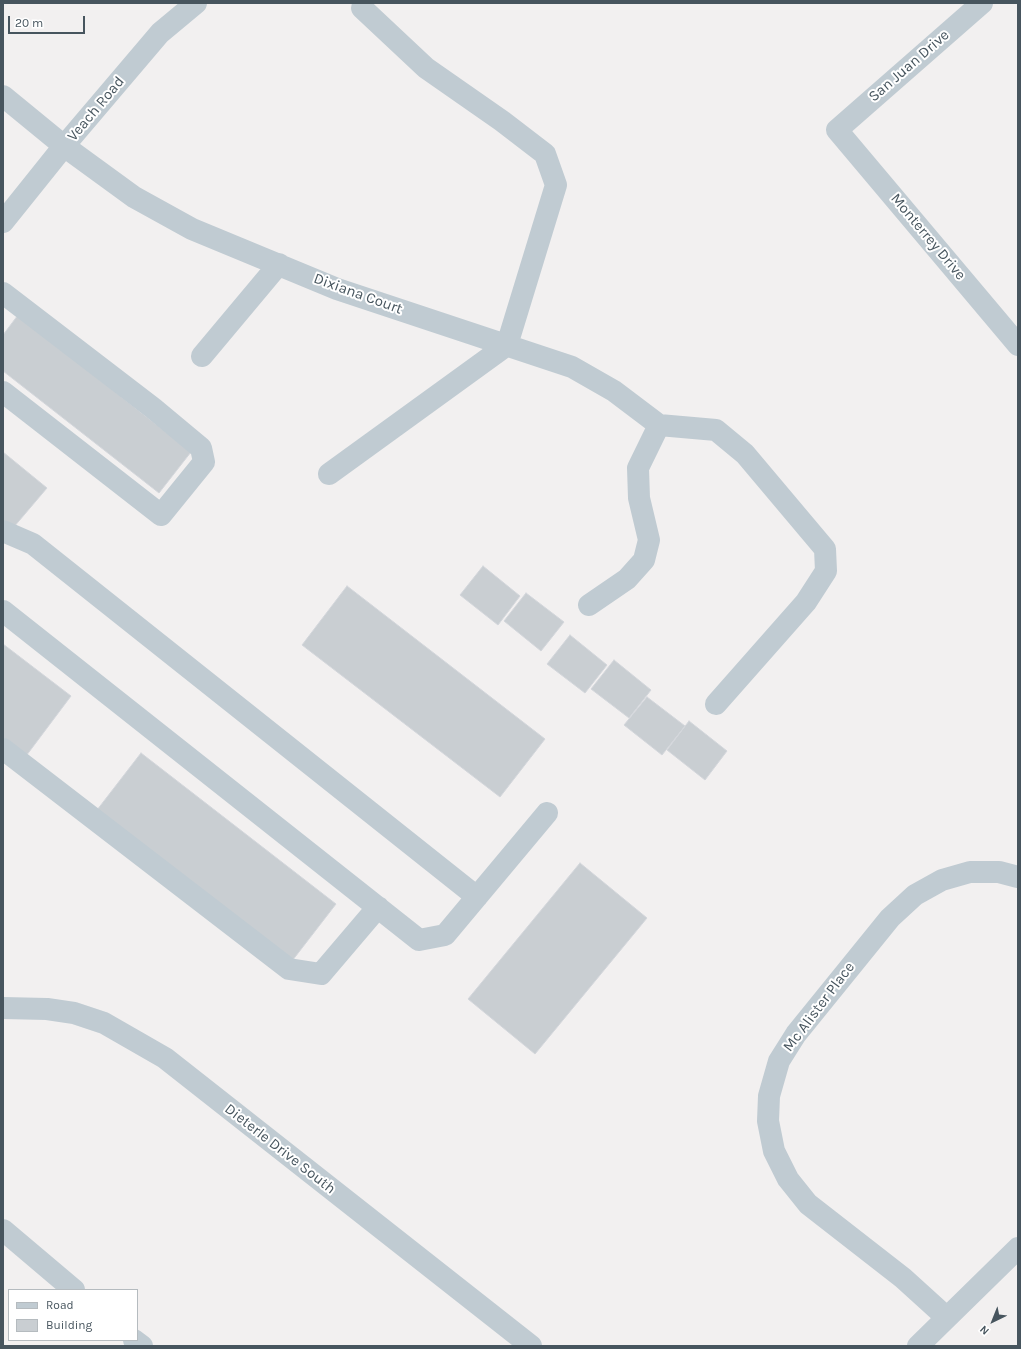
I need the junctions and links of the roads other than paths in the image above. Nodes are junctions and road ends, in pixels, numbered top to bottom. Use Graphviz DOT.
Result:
graph roads {
  1 [pos="196,3"];
  2 [pos="982,3"];
  3 [pos="362,8"];
  4 [pos="3,96"];
  5 [pos="837,130"];
  6 [pos="64,146"];
  7 [pos="3,222"];
  8 [pos="279,264"];
  9 [pos="3,293"];
  10 [pos="507,345"];
  11 [pos="1018,345"];
  12 [pos="202,356"];
  13 [pos="3,392"];
  14 [pos="659,425"];
  15 [pos="329,474"];
  16 [pos="3,531"];
  17 [pos="589,605"];
  18 [pos="3,611"];
  19 [pos="716,704"];
  20 [pos="3,749"];
  21 [pos="547,813"];
  22 [pos="1018,877"];
  23 [pos="477,897"];
  24 [pos="378,908"];
  25 [pos="3,1008"];
  26 [pos="3,1230"];
  27 [pos="1018,1248"];
  28 [pos="73,1289"];
  29 [pos="946,1317"];
  30 [pos="531,1346"];
  31 [pos="918,1346"];
  1 -- 6 [label="street, Veach Road"];
  2 -- 5 [label="street, San Juan Drive"];
  3 -- 10 [label="street"];
  4 -- 6 [label="street, Dixiana Court"];
  5 -- 11 [label="street, Monterrey Drive"];
  6 -- 7 [label="street, Veach Road"];
  6 -- 8 [label="street, Dixiana Court"];
  8 -- 10 [label="street, Dixiana Court"];
  8 -- 12 [label="street"];
  9 -- 13 [label="street"];
  10 -- 14 [label="street, Dixiana Court"];
  10 -- 15 [label="street"];
  14 -- 17 [label="street"];
  14 -- 19 [label="street"];
  16 -- 23 [label="street"];
  18 -- 24 [label="street"];
  20 -- 24 [label="street"];
  21 -- 23 [label="street"];
  22 -- 29 [label="street, Mc Alister Place"];
  23 -- 24 [label="street"];
  25 -- 30 [label="street, Dieterle Drive South"];
  26 -- 28 [label="street"];
  27 -- 29 [label="street"];
  29 -- 31 [label="street"];
}
